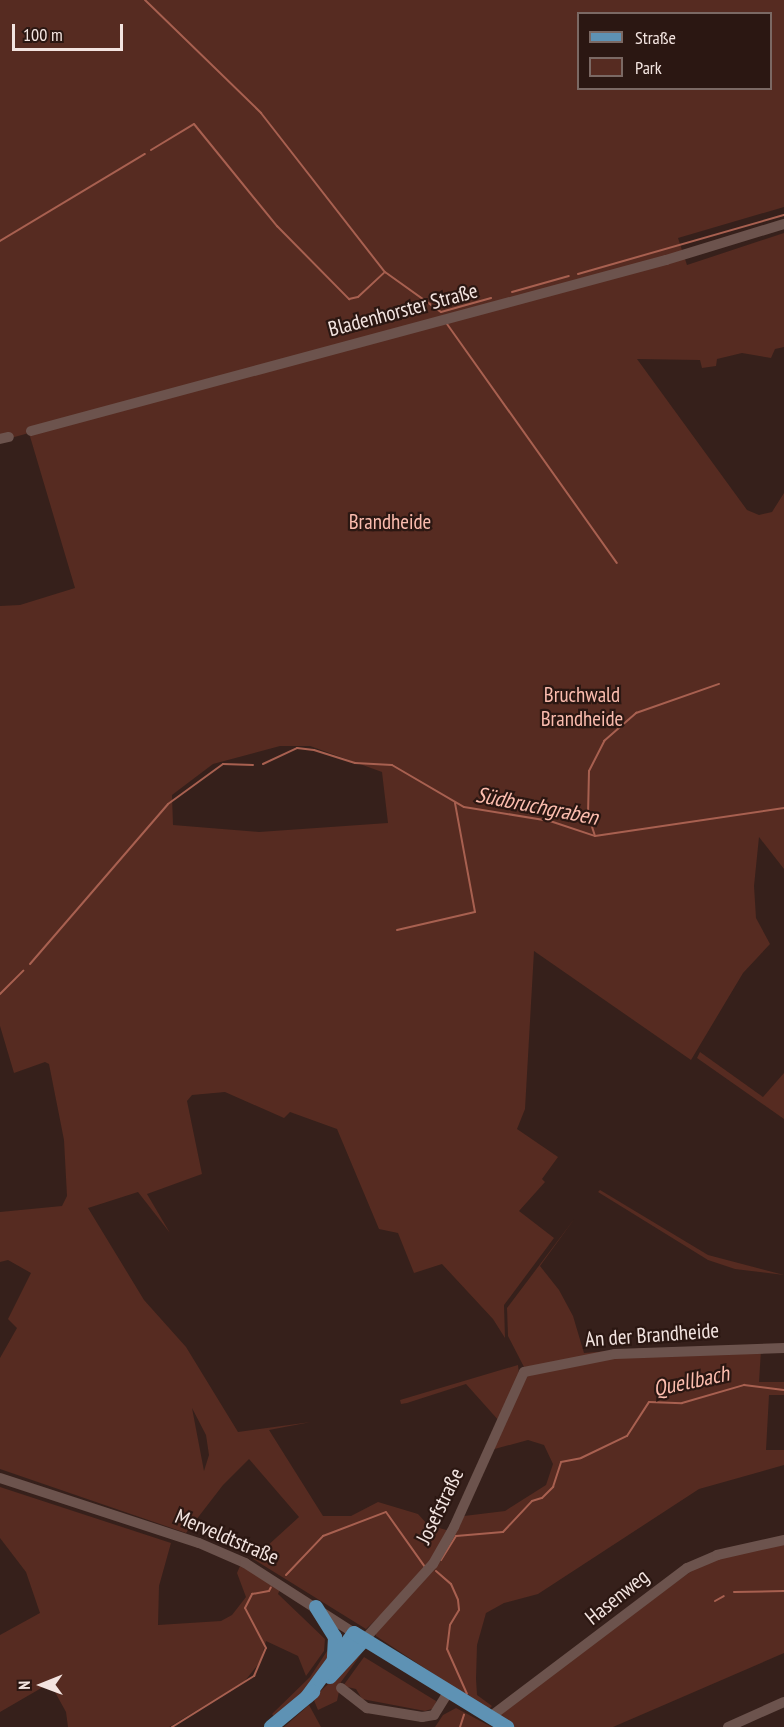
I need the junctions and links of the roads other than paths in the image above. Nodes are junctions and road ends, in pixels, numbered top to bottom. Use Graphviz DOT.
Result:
graph roads {
  1 [pos="784,224"];
  2 [pos="31,431"];
  3 [pos="784,1348"];
  4 [pos="524,1372"];
  5 [pos="0,1478"];
  6 [pos="784,1540"];
  7 [pos="316,1606"];
  8 [pos="359,1637"];
  9 [pos="334,1660"];
  10 [pos="341,1688"];
  11 [pos="448,1693"];
  12 [pos="307,1697"];
  13 [pos="784,1702"];
  14 [pos="490,1717"];
  15 [pos="735,1726"];
  16 [pos="271,1727"];
  17 [pos="507,1727"];
  1 -- 2 [label="street, Bladenhorster Straße"];
  3 -- 4 [label="street, An der Brandheide"];
  4 -- 8 [label="street, Josefstraße"];
  5 -- 7 [label="street, Merveldtstraße"];
  6 -- 14 [label="street, Hasenweg"];
  7 -- 8 [label="street, Merveldtstraße"];
  7 -- 9 [label="main road"];
  8 -- 9 [label="main road"];
  8 -- 11 [label="main road, Merveldtstraße"];
  8 -- 12 [label="main road"];
  9 -- 12 [label="main road"];
  10 -- 11 [label="street"];
  11 -- 14 [label="main road, Merveldtstraße"];
  12 -- 16 [label="main road"];
  13 -- 15 [label="street"];
  14 -- 17 [label="main road, Merveldtstraße"];
}
